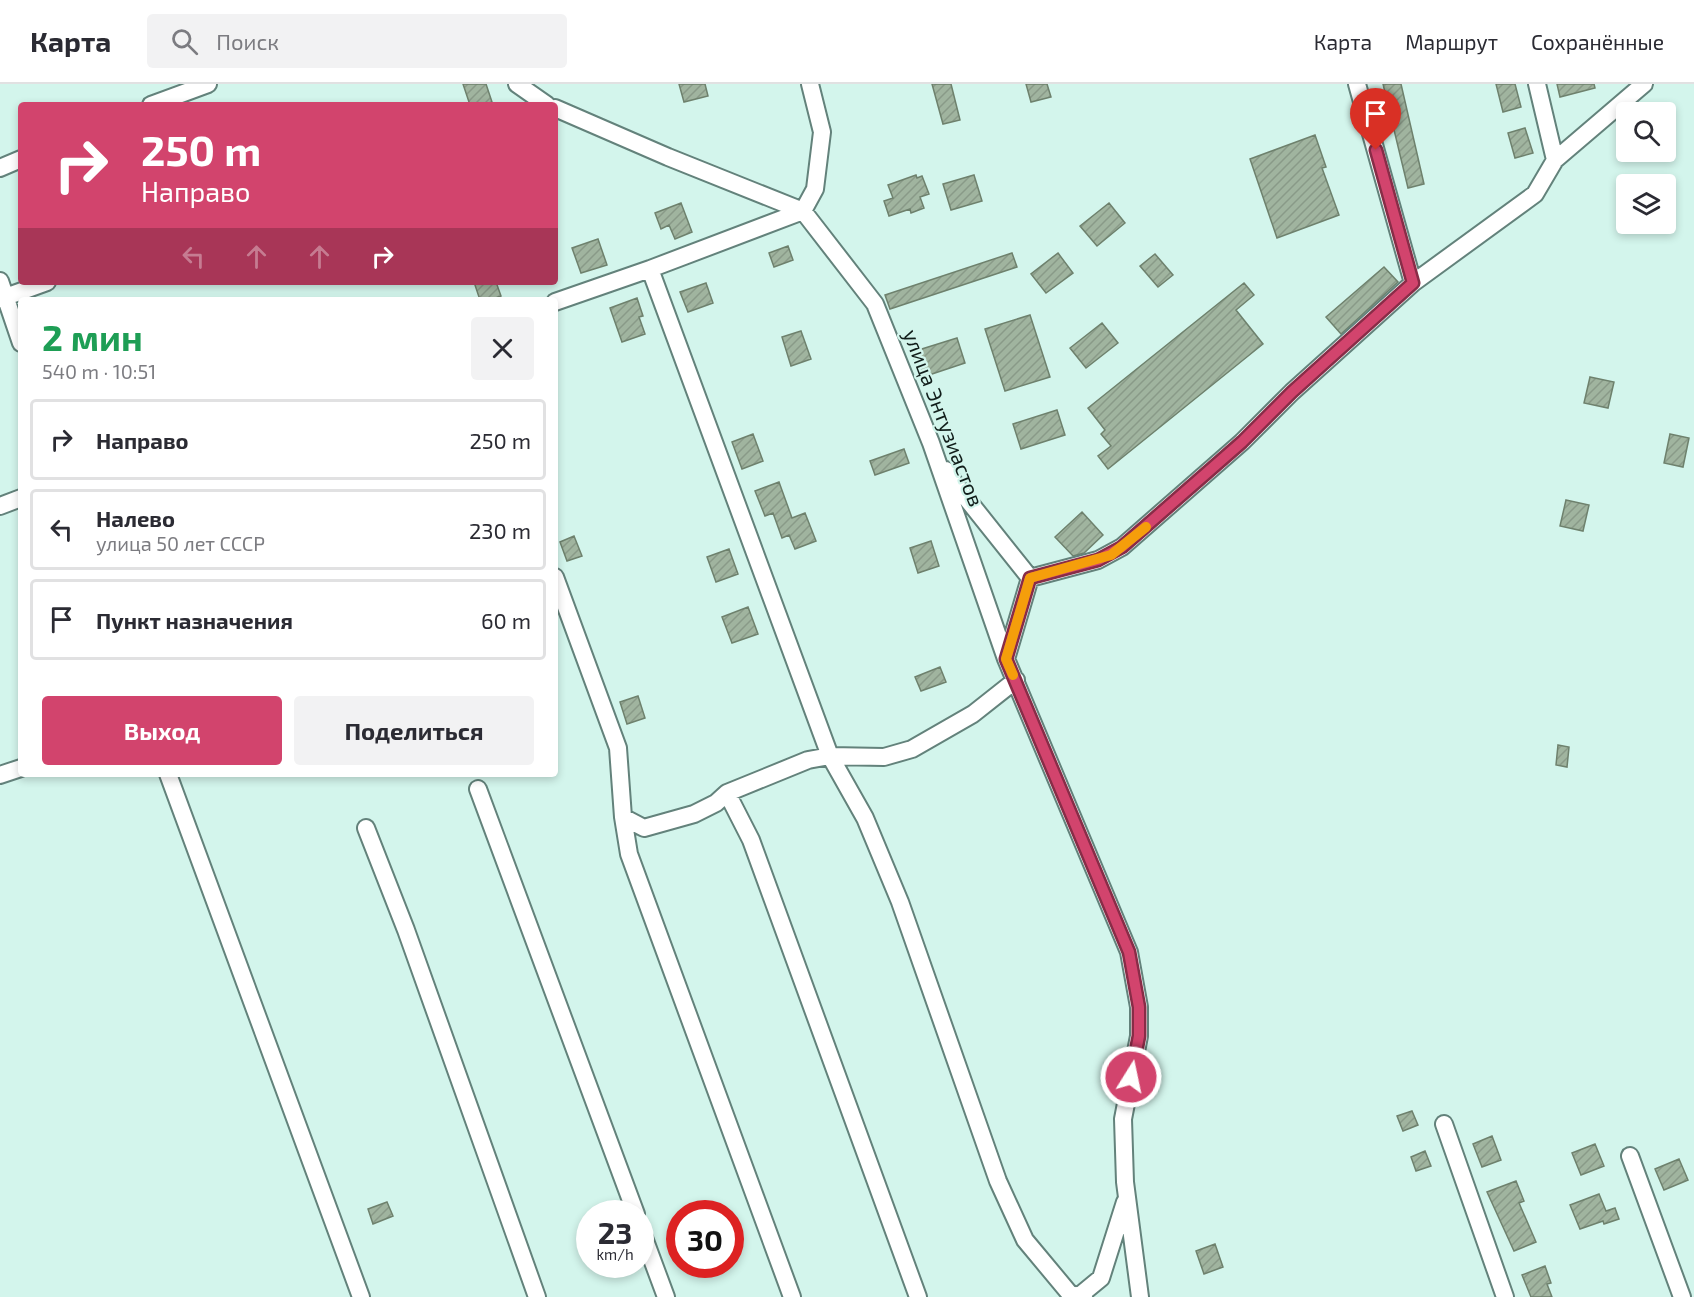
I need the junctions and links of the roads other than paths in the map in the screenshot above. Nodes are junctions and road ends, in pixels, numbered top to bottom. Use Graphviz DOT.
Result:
graph roads {
  1 [pos="208,84"];
  2 [pos="517,84"];
  3 [pos="810,84"];
  4 [pos="1358,84"];
  5 [pos="1537,84"];
  6 [pos="1644,84"];
  7 [pos="159,102"];
  8 [pos="541,102"];
  9 [pos="558,110"];
  10 [pos="18,160"];
  11 [pos="1555,160"];
  12 [pos="0,168"];
  13 [pos="803,211"];
  14 [pos="650,269"];
  15 [pos="0,281"];
  16 [pos="1413,283"];
  17 [pos="40,285"];
  18 [pos="3,298"];
  19 [pos="558,301"];
  20 [pos="18,336"];
  21 [pos="930,443"];
  22 [pos="18,499"];
  23 [pos="0,506"];
  24 [pos="1030,578"];
  25 [pos="558,585"];
  26 [pos="1006,659"];
  27 [pos="1016,680"];
  28 [pos="830,756"];
  29 [pos="18,769"];
  30 [pos="0,775"];
  31 [pos="169,777"];
  32 [pos="478,789"];
  33 [pos="727,793"];
  34 [pos="623,817"];
  35 [pos="366,828"];
  36 [pos="1444,1124"];
  37 [pos="1630,1156"];
  38 [pos="1128,1195"];
  39 [pos="631,1200"];
  40 [pos="654,1265"];
  41 [pos="361,1297"];
  42 [pos="537,1297"];
  43 [pos="666,1297"];
  44 [pos="792,1297"];
  45 [pos="918,1297"];
  46 [pos="1081,1297"];
  47 [pos="1140,1297"];
  48 [pos="1505,1297"];
  49 [pos="1682,1297"];
  1 -- 7 [label="street"];
  2 -- 8 [label="street"];
  3 -- 13 [label="street"];
  4 -- 16 [label="street"];
  5 -- 11 [label="street"];
  6 -- 11 [label="street"];
  9 -- 13 [label="street"];
  10 -- 12 [label="street"];
  11 -- 16 [label="street"];
  13 -- 14 [label="street"];
  13 -- 21 [label="street, улица Энтузиастов"];
  14 -- 19 [label="street"];
  14 -- 28 [label="street"];
  15 -- 18 [label="street"];
  16 -- 24 [label="street"];
  17 -- 18 [label="street"];
  18 -- 20 [label="street"];
  21 -- 24 [label="street"];
  21 -- 26 [label="street, улица Энтузиастов"];
  22 -- 23 [label="street"];
  24 -- 26 [label="street"];
  25 -- 34 [label="street"];
  26 -- 27 [label="street, улица Энтузиастов"];
  27 -- 28 [label="street"];
  27 -- 38 [label="street, улица Энтузиастов"];
  28 -- 33 [label="street"];
  28 -- 46 [label="street"];
  29 -- 30 [label="street"];
  31 -- 41 [label="street"];
  32 -- 39 [label="street"];
  33 -- 34 [label="street"];
  33 -- 45 [label="street"];
  34 -- 44 [label="street"];
  35 -- 42 [label="street"];
  36 -- 48 [label="street"];
  37 -- 49 [label="street"];
  38 -- 46 [label="street"];
  38 -- 47 [label="street, улица Энтузиастов"];
  40 -- 43 [label="street"];
}
